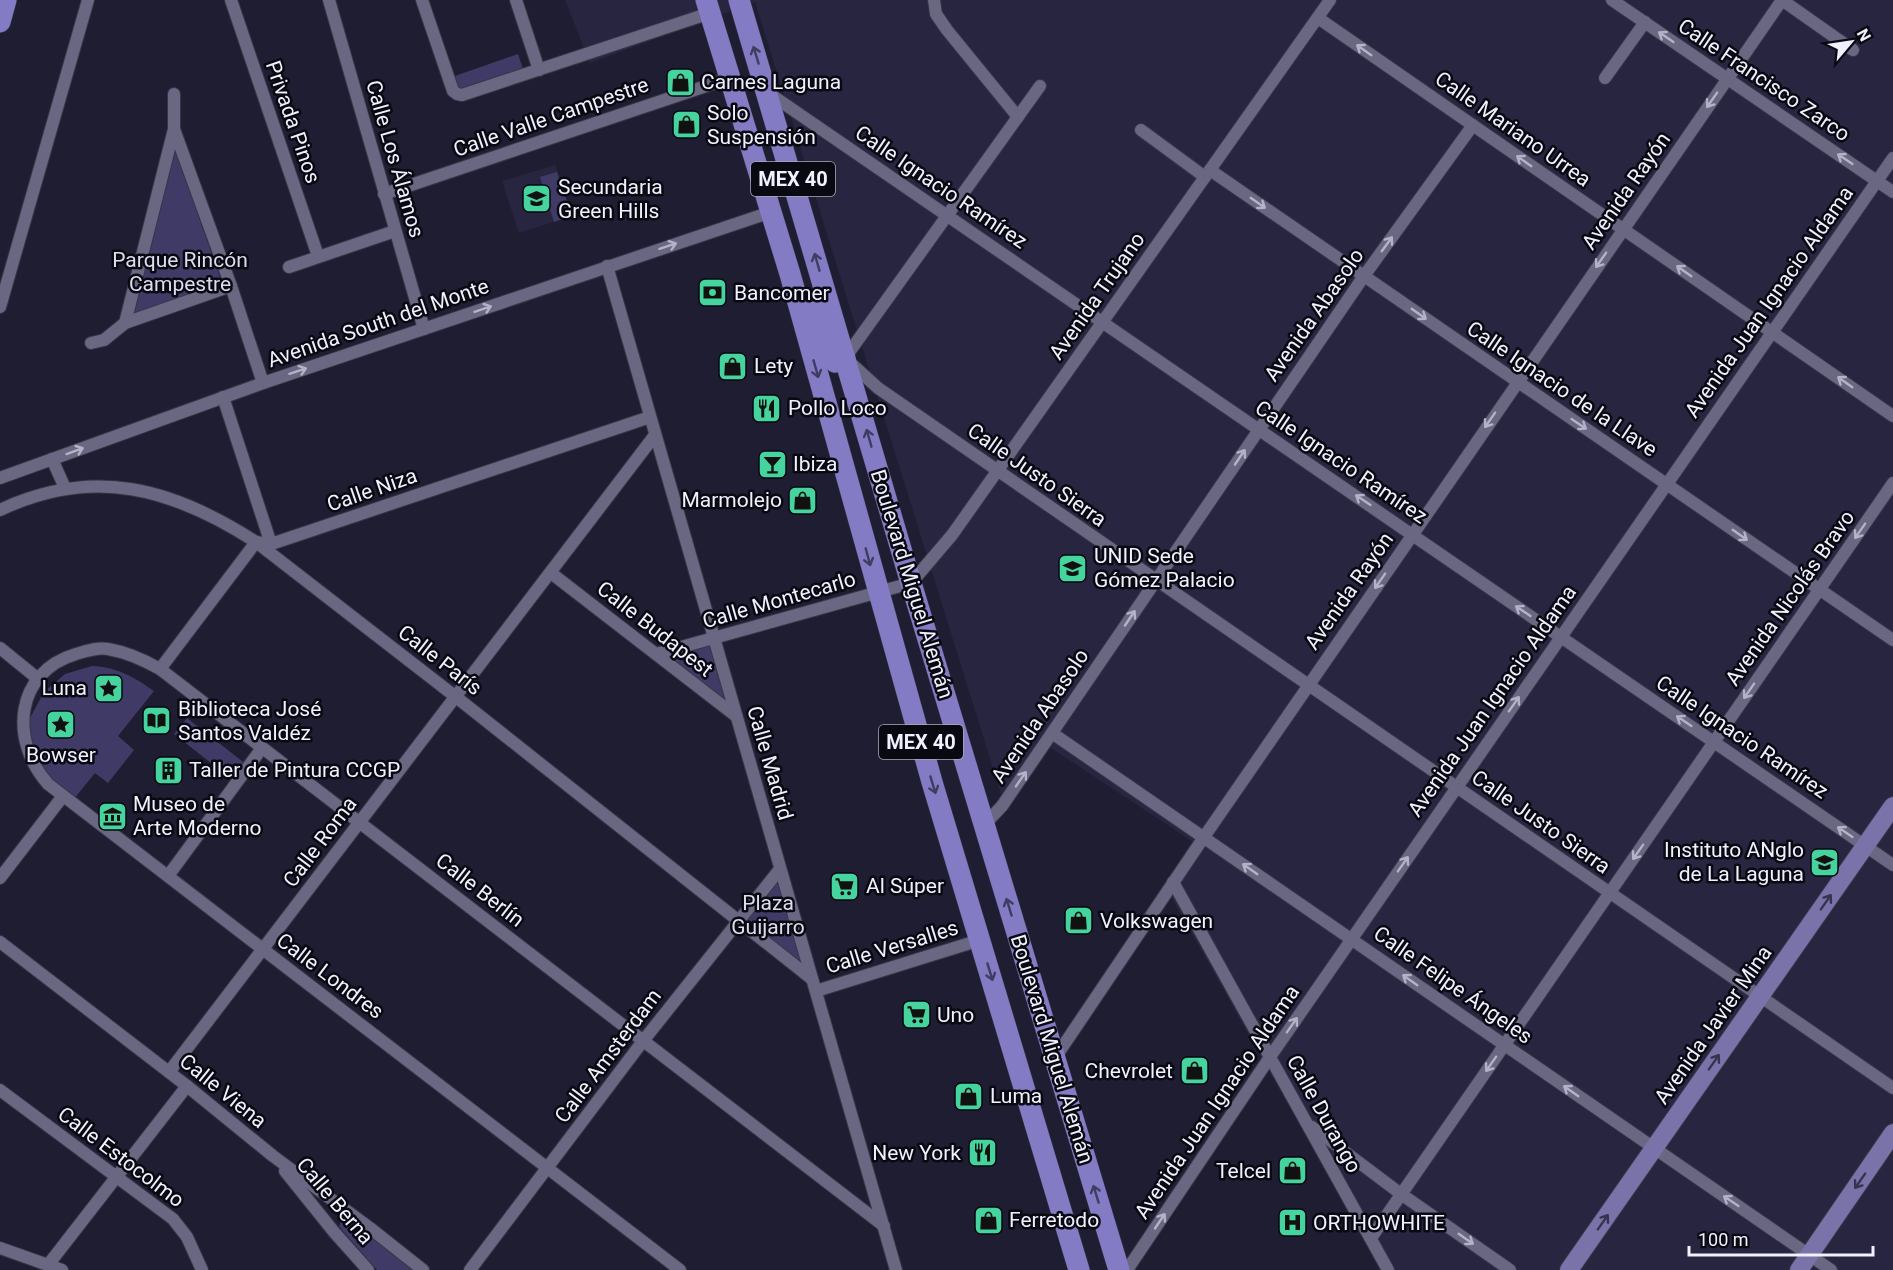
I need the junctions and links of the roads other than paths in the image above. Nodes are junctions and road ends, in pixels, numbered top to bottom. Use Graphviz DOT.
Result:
graph roads {
  1 [pos="6,0"];
  2 [pos="88,0"];
  3 [pos="231,0"];
  4 [pos="329,0"];
  5 [pos="422,0"];
  6 [pos="516,0"];
  7 [pos="740,0"];
  8 [pos="934,0"];
  9 [pos="1330,0"];
  10 [pos="1612,0"];
  11 [pos="1782,0"];
  12 [pos="708,7"];
  13 [pos="1318,18"];
  14 [pos="0,22"];
  15 [pos="1645,22"];
  16 [pos="1853,50"];
  17 [pos="539,70"];
  18 [pos="730,78"];
  19 [pos="1605,78"];
  20 [pos="1727,78"];
  21 [pos="1040,86"];
  22 [pos="768,92"];
  23 [pos="174,94"];
  24 [pos="1018,117"];
  25 [pos="1473,125"];
  26 [pos="174,129"];
  27 [pos="1141,130"];
  28 [pos="1893,158"];
  29 [pos="1207,174"];
  30 [pos="1877,181"];
  31 [pos="1893,192"];
  32 [pos="384,194"];
  33 [pos="799,200"];
  34 [pos="771,212"];
  35 [pos="948,215"];
  36 [pos="1623,229"];
  37 [pos="395,231"];
  38 [pos="318,256"];
  39 [pos="607,266"];
  40 [pos="289,267"];
  41 [pos="790,274"];
  42 [pos="1364,276"];
  43 [pos="231,286"];
  44 [pos="0,307"];
  45 [pos="1103,322"];
  46 [pos="125,323"];
  47 [pos="424,329"];
  48 [pos="1772,332"];
  49 [pos="91,344"];
  50 [pos="845,358"];
  51 [pos="1517,381"];
  52 [pos="263,383"];
  53 [pos="224,397"];
  54 [pos="1893,416"];
  55 [pos="650,417"];
  56 [pos="1259,429"];
  57 [pos="656,435"];
  58 [pos="52,459"];
  59 [pos="998,471"];
  60 [pos="0,478"];
  61 [pos="1893,483"];
  62 [pos="1667,484"];
  63 [pos="65,488"];
  64 [pos="0,510"];
  65 [pos="1412,534"];
  66 [pos="256,542"];
  67 [pos="271,544"];
  68 [pos="551,573"];
  69 [pos="1156,580"];
  70 [pos="911,583"];
  71 [pos="1820,589"];
  72 [pos="878,592"];
  73 [pos="1561,637"];
  74 [pos="714,639"];
  75 [pos="1893,640"];
  76 [pos="0,648"];
  77 [pos="656,654"];
  78 [pos="160,669"];
  79 [pos="37,678"];
  80 [pos="1308,685"];
  81 [pos="456,697"];
  82 [pos="736,716"];
  83 [pos="1052,733"];
  84 [pos="1714,742"];
  85 [pos="262,748"];
  86 [pos="1456,787"];
  87 [pos="63,796"];
  88 [pos="1893,806"];
  89 [pos="360,822"];
  90 [pos="984,825"];
  91 [pos="1204,837"];
  92 [pos="1865,846"];
  93 [pos="1893,865"];
  94 [pos="780,869"];
  95 [pos="168,876"];
  96 [pos="0,878"];
  97 [pos="1173,882"];
  98 [pos="1609,893"];
  99 [pos="738,921"];
  100 [pos="1352,939"];
  101 [pos="980,940"];
  102 [pos="0,942"];
  103 [pos="262,950"];
  104 [pos="814,985"];
  105 [pos="1760,997"];
  106 [pos="643,1041"];
  107 [pos="1504,1045"];
  108 [pos="1270,1057"];
  109 [pos="1054,1058"];
  110 [pos="169,1072"];
  111 [pos="187,1086"];
  112 [pos="1893,1089"];
  113 [pos="0,1090"];
  114 [pos="1307,1123"];
  115 [pos="1893,1133"];
  116 [pos="1654,1148"];
  117 [pos="273,1156"];
  118 [pos="547,1168"];
  119 [pos="116,1178"];
  120 [pos="1401,1194"];
  121 [pos="884,1226"];
  122 [pos="1371,1238"];
  123 [pos="0,1248"];
  124 [pos="1804,1262"];
  125 [pos="48,1265"];
  126 [pos="62,1270"];
  127 [pos="202,1270"];
  128 [pos="368,1270"];
  129 [pos="423,1270"];
  130 [pos="470,1270"];
  131 [pos="680,1270"];
  132 [pos="896,1270"];
  133 [pos="1079,1270"];
  134 [pos="1119,1270"];
  135 [pos="1127,1270"];
  136 [pos="1388,1270"];
  137 [pos="1510,1270"];
  138 [pos="1569,1270"];
  139 [pos="1831,1270"];
  1 -- 14 [label="highway"];
  2 -- 44 [label="street"];
  3 -- 38 [label="street, Privada Pinos"];
  4 -- 32 [label="street, Calle Los Álamos"];
  5 -- 17 [label="street"];
  6 -- 17 [label="street"];
  22 -- 7 [label="highway, Boulevard Miguel Alemán / MEX 40, one-way"];
  8 -- 24 [label="street"];
  9 -- 13 [label="street, Avenida Trujano"];
  10 -- 15 [label="street, Calle Francisco Zarco"];
  11 -- 16 [label="street"];
  11 -- 20 [label="street, Avenida Rayón"];
  12 -- 17 [label="street"];
  12 -- 18 [label="highway, Boulevard Miguel Alemán / MEX 40"];
  25 -- 13 [label="street, Calle Mariano Urrea, one-way"];
  13 -- 29 [label="street, Avenida Trujano"];
  15 -- 19 [label="street"];
  20 -- 15 [label="street, Calle Francisco Zarco, one-way"];
  18 -- 32 [label="street, Calle Valle Campestre"];
  18 -- 33 [label="highway"];
  18 -- 34 [label="highway, Boulevard Miguel Alemán / MEX 40"];
  30 -- 20 [label="street, Calle Francisco Zarco, one-way"];
  20 -- 36 [label="street, Avenida Rayón, one-way"];
  21 -- 24 [label="street"];
  22 -- 33 [label="highway, Boulevard Miguel Alemán / MEX 40"];
  22 -- 35 [label="street, Calle Ignacio Ramírez"];
  23 -- 26 [label="street"];
  24 -- 35 [label="street"];
  36 -- 25 [label="street, Calle Mariano Urrea, one-way"];
  42 -- 25 [label="street, Avenida Abasolo, one-way"];
  26 -- 43 [label="street"];
  26 -- 46 [label="street"];
  27 -- 29 [label="street, Calle Ignacio de la Llave"];
  28 -- 30 [label="street, Avenida Juan Ignacio Aldama"];
  29 -- 42 [label="street, Calle Ignacio de la Llave, one-way"];
  29 -- 45 [label="street, Avenida Trujano"];
  30 -- 31 [label="street, Calle Francisco Zarco"];
  30 -- 48 [label="street, Avenida Juan Ignacio Aldama"];
  32 -- 37 [label="street, Calle Los Álamos"];
  50 -- 33 [label="highway, Boulevard Miguel Alemán / MEX 40, one-way"];
  39 -- 34 [label="street, Avenida South del Monte, one-way"];
  34 -- 41 [label="highway, Boulevard Miguel Alemán / MEX 40"];
  35 -- 45 [label="street, Calle Ignacio Ramírez"];
  35 -- 50 [label="street"];
  48 -- 36 [label="street, Calle Mariano Urrea, one-way"];
  36 -- 51 [label="street, Avenida Rayón, one-way"];
  37 -- 38 [label="street"];
  37 -- 47 [label="street, Calle Los Álamos"];
  38 -- 40 [label="street"];
  47 -- 39 [label="street, Avenida South del Monte, one-way"];
  39 -- 55 [label="street, Calle Madrid"];
  41 -- 50 [label="highway"];
  41 -- 72 [label="highway, Boulevard Miguel Alemán / MEX 40, one-way"];
  42 -- 51 [label="street, Calle Ignacio de la Llave, one-way"];
  42 -- 56 [label="street, Avenida Abasolo"];
  43 -- 46 [label="street"];
  43 -- 52 [label="street"];
  45 -- 56 [label="street, Calle Ignacio Ramírez"];
  45 -- 59 [label="street, Avenida Trujano"];
  46 -- 49 [label="street"];
  52 -- 47 [label="street, Avenida South del Monte, one-way"];
  54 -- 48 [label="street, Calle Mariano Urrea, one-way"];
  48 -- 62 [label="street, Avenida Juan Ignacio Aldama"];
  50 -- 59 [label="street, Calle Justo Sierra"];
  70 -- 50 [label="highway, Boulevard Miguel Alemán / MEX 40, one-way"];
  51 -- 62 [label="street, Calle Ignacio de la Llave, one-way"];
  51 -- 65 [label="street, Avenida Rayón, one-way"];
  52 -- 53 [label="street, Avenida South del Monte"];
  58 -- 53 [label="street, Avenida South del Monte, one-way"];
  53 -- 67 [label="street"];
  55 -- 57 [label="street, Calle Madrid"];
  55 -- 67 [label="street, Calle Niza"];
  65 -- 56 [label="street, Calle Ignacio Ramírez, one-way"];
  69 -- 56 [label="street, Avenida Abasolo, one-way"];
  57 -- 68 [label="street, Calle Roma"];
  57 -- 74 [label="street, Calle Madrid"];
  58 -- 60 [label="street, Avenida South del Monte"];
  58 -- 63 [label="street"];
  59 -- 69 [label="street, Calle Justo Sierra"];
  59 -- 70 [label="street, Avenida Trujano"];
  61 -- 71 [label="street, Avenida Nicolás Bravo, one-way"];
  62 -- 71 [label="street, Calle Ignacio de la Llave, one-way"];
  62 -- 73 [label="street, Avenida Juan Ignacio Aldama"];
  63 -- 64 [label="street, Calle París"];
  63 -- 66 [label="street, Calle París"];
  73 -- 65 [label="street, Calle Ignacio Ramírez, one-way"];
  65 -- 80 [label="street, Avenida Rayón, one-way"];
  66 -- 67 [label="street, Calle Niza"];
  66 -- 78 [label="street"];
  66 -- 81 [label="street, Calle París"];
  68 -- 77 [label="street, Calle Budapest"];
  68 -- 81 [label="street, Calle Roma"];
  69 -- 80 [label="street, Calle Justo Sierra"];
  83 -- 69 [label="street, Avenida Abasolo, one-way"];
  70 -- 72 [label="street"];
  70 -- 90 [label="highway, Boulevard Miguel Alemán / MEX 40"];
  71 -- 75 [label="street, Calle Ignacio de la Llave"];
  71 -- 84 [label="street, Avenida Nicolás Bravo, one-way"];
  72 -- 74 [label="street, Calle Montecarlo"];
  72 -- 101 [label="highway, Boulevard Miguel Alemán / MEX 40, one-way"];
  84 -- 73 [label="street, Calle Ignacio Ramírez, one-way"];
  86 -- 73 [label="street, Avenida Juan Ignacio Aldama, one-way"];
  74 -- 77 [label="street, Calle Montecarlo"];
  74 -- 82 [label="street, Calle Madrid"];
  76 -- 79 [label="street"];
  77 -- 82 [label="street, Calle Budapest"];
  78 -- 79 [label="street, Calle Berlín"];
  78 -- 85 [label="street, Calle Berlín"];
  79 -- 87 [label="street, Calle Londres"];
  80 -- 86 [label="street, Calle Justo Sierra"];
  80 -- 91 [label="street, Avenida Rayón"];
  81 -- 89 [label="street, Calle Roma"];
  81 -- 99 [label="street, Calle París"];
  82 -- 94 [label="street, Calle Madrid"];
  90 -- 83 [label="street, Avenida Abasolo, one-way"];
  83 -- 91 [label="street, Calle Felipe Ángeles"];
  92 -- 84 [label="street, Calle Ignacio Ramírez, one-way"];
  84 -- 98 [label="street, Avenida Nicolás Bravo, one-way"];
  85 -- 89 [label="street, Calle Berlín"];
  85 -- 95 [label="street"];
  86 -- 98 [label="street, Calle Justo Sierra"];
  100 -- 86 [label="street, Avenida Juan Ignacio Aldama, one-way"];
  87 -- 95 [label="street, Calle Londres"];
  87 -- 96 [label="street"];
  88 -- 92 [label="main road, Avenida Javier Mina"];
  89 -- 103 [label="street, Calle Roma"];
  89 -- 106 [label="street, Calle Berlín"];
  109 -- 90 [label="highway, Boulevard Miguel Alemán / MEX 40, one-way"];
  91 -- 97 [label="street, Avenida Rayón"];
  100 -- 91 [label="street, Calle Felipe Ángeles, one-way"];
  92 -- 93 [label="street, Calle Ignacio Ramírez"];
  105 -- 92 [label="main road, Avenida Javier Mina, one-way"];
  94 -- 99 [label="street, Calle Amsterdam"];
  94 -- 104 [label="street, Calle Madrid"];
  95 -- 103 [label="street, Calle Londres"];
  97 -- 108 [label="street, Calle Durango"];
  97 -- 109 [label="street, Avenida Rayón"];
  98 -- 105 [label="street, Calle Justo Sierra"];
  98 -- 107 [label="street, Avenida Nicolás Bravo"];
  99 -- 104 [label="street, Calle París"];
  99 -- 106 [label="street, Calle Amsterdam"];
  107 -- 100 [label="street, Calle Felipe Ángeles, one-way"];
  108 -- 100 [label="street, Avenida Juan Ignacio Aldama, one-way"];
  101 -- 104 [label="street, Calle Versalles"];
  101 -- 133 [label="highway, Boulevard Miguel Alemán / MEX 40, one-way"];
  102 -- 110 [label="street, Calle Viena"];
  103 -- 110 [label="street, Calle Roma"];
  103 -- 118 [label="street, Calle Londres"];
  104 -- 121 [label="street, Calle Madrid"];
  105 -- 112 [label="street, Calle Justo Sierra"];
  116 -- 105 [label="main road, Avenida Javier Mina, one-way"];
  106 -- 118 [label="street, Calle Amsterdam"];
  106 -- 121 [label="street, Calle Berlín"];
  116 -- 107 [label="street, Calle Felipe Ángeles, one-way"];
  107 -- 120 [label="street, Avenida Nicolás Bravo, one-way"];
  108 -- 114 [label="street, Calle Durango"];
  135 -- 108 [label="street, Avenida Juan Ignacio Aldama, one-way"];
  134 -- 109 [label="highway, Boulevard Miguel Alemán / MEX 40, one-way"];
  110 -- 111 [label="street, Calle Viena"];
  111 -- 117 [label="street, Calle Viena"];
  111 -- 119 [label="street"];
  113 -- 119 [label="street, Calle Estocolmo"];
  114 -- 120 [label="street"];
  114 -- 122 [label="street, Calle Durango"];
  115 -- 124 [label="main road, one-way"];
  124 -- 116 [label="street, Calle Felipe Ángeles, one-way"];
  138 -- 116 [label="main road, Avenida Javier Mina, one-way"];
  117 -- 128 [label="street, Calle Berna"];
  117 -- 129 [label="street, Calle Viena"];
  118 -- 130 [label="street, Calle Amsterdam"];
  118 -- 131 [label="street, Calle Londres"];
  119 -- 125 [label="street"];
  119 -- 127 [label="street, Calle Estocolmo"];
  120 -- 122 [label="street, Avenida Nicolás Bravo"];
  120 -- 137 [label="street, one-way"];
  121 -- 132 [label="street, Calle Madrid"];
  122 -- 136 [label="street, Calle Durango"];
  123 -- 125 [label="street"];
  124 -- 139 [label="street, Calle Felipe Ángeles"];
  125 -- 126 [label="street"];
}
